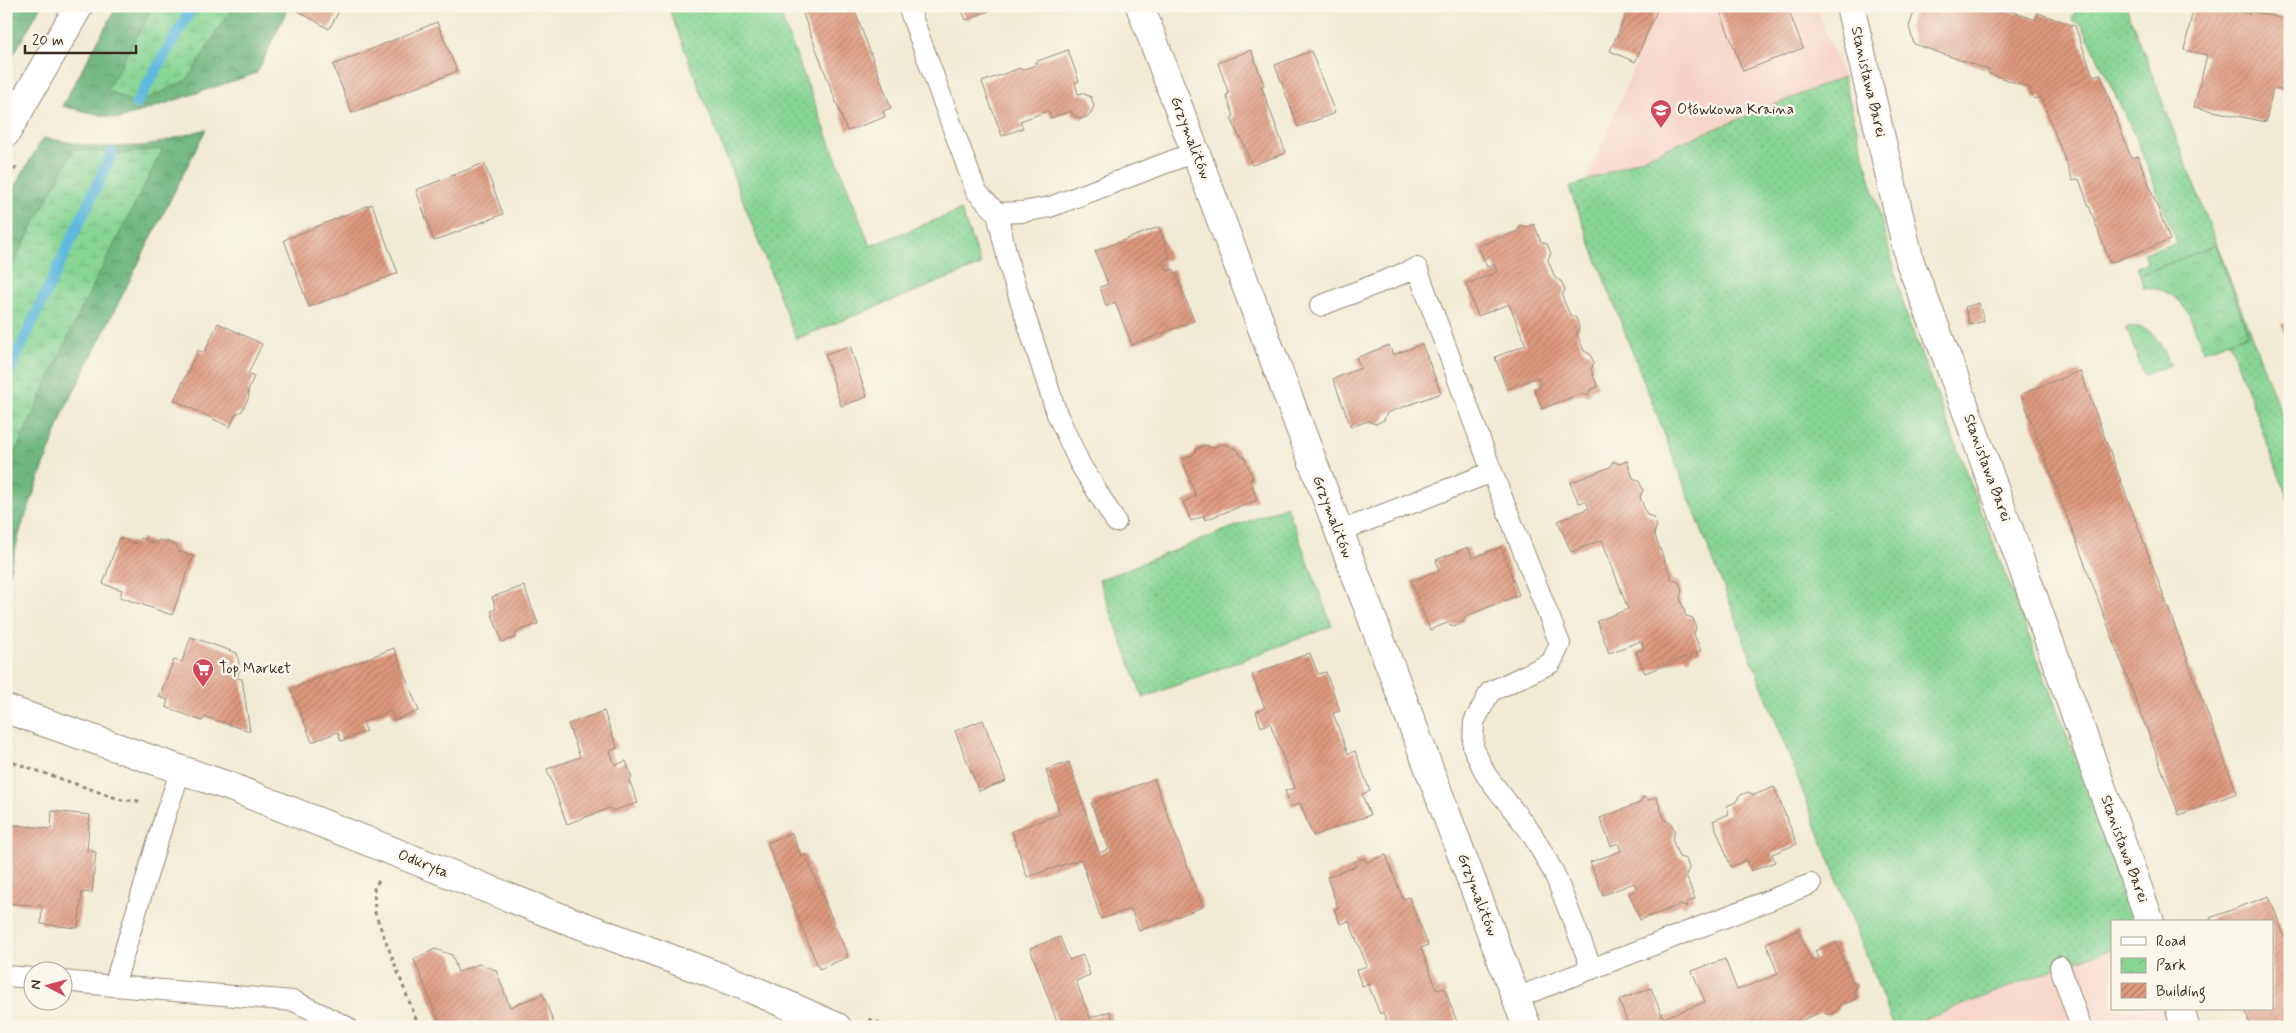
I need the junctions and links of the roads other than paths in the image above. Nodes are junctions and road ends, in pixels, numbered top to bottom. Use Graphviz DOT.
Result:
graph roads {
  1 [pos="79,6"];
  2 [pos="908,6"];
  3 [pos="1140,6"];
  4 [pos="1850,6"];
  5 [pos="6,133"];
  6 [pos="1195,152"];
  7 [pos="997,212"];
  8 [pos="1320,306"];
  9 [pos="1492,472"];
  10 [pos="1116,522"];
  11 [pos="1338,532"];
  12 [pos="6,709"];
  13 [pos="181,769"];
  14 [pos="1811,884"];
  15 [pos="2149,920"];
  16 [pos="2060,967"];
  17 [pos="1592,969"];
  18 [pos="6,976"];
  19 [pos="22,977"];
  20 [pos="72,982"];
  21 [pos="114,986"];
  22 [pos="1516,998"];
  23 [pos="2180,1010"];
  24 [pos="347,1027"];
  25 [pos="837,1027"];
  26 [pos="1527,1027"];
  27 [pos="2081,1027"];
  28 [pos="2185,1027"];
  1 -- 5 [label="street"];
  2 -- 7 [label="lane"];
  3 -- 6 [label="street, Grzymalitów"];
  4 -- 15 [label="street, Stanisława Barei"];
  6 -- 7 [label="lane"];
  6 -- 11 [label="street, Grzymalitów"];
  7 -- 10 [label="lane"];
  8 -- 9 [label="lane"];
  9 -- 11 [label="lane"];
  9 -- 17 [label="lane"];
  11 -- 22 [label="street, Grzymalitów"];
  12 -- 13 [label="street, Odkryta"];
  13 -- 21 [label="lane"];
  13 -- 25 [label="street, Odkryta"];
  14 -- 17 [label="lane"];
  16 -- 27 [label="lane"];
  17 -- 22 [label="lane"];
  18 -- 19 [label="lane"];
  20 -- 21 [label="lane"];
  21 -- 24 [label="lane"];
  22 -- 26 [label="street, Grzymalitów"];
  23 -- 28 [label="street"];
}
